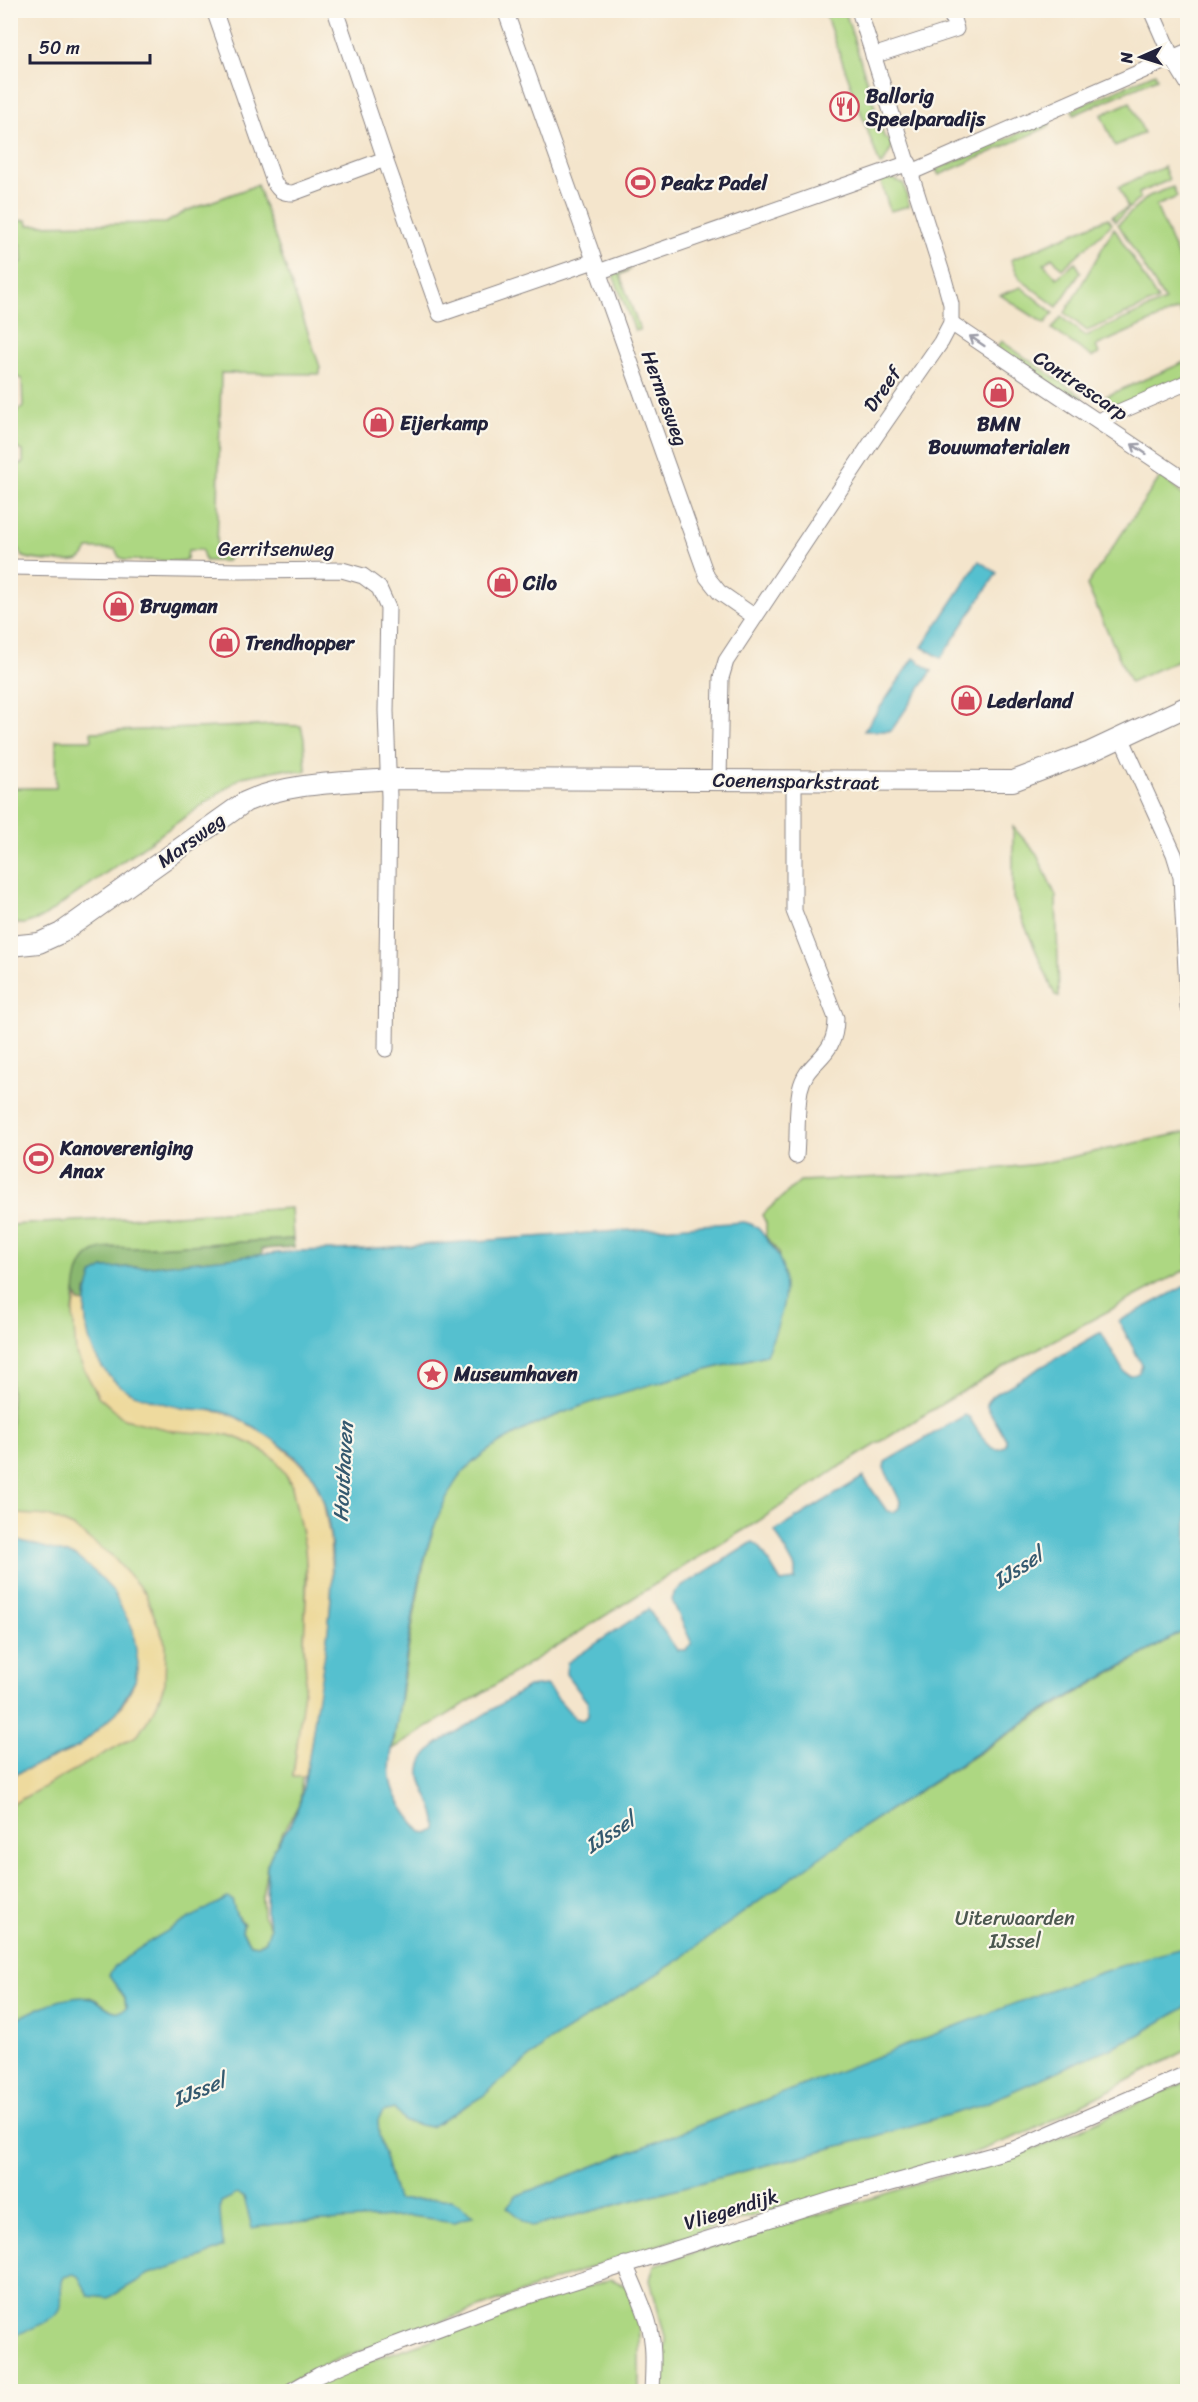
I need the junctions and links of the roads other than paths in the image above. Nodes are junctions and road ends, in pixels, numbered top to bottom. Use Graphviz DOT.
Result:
graph roads {
  1 [pos="214,10"];
  2 [pos="335,10"];
  3 [pos="505,10"];
  4 [pos="859,10"];
  5 [pos="950,10"];
  6 [pos="1151,10"];
  7 [pos="1188,51"];
  8 [pos="873,56"];
  9 [pos="1172,58"];
  10 [pos="1188,84"];
  11 [pos="385,159"];
  12 [pos="910,168"];
  13 [pos="596,267"];
  14 [pos="951,323"];
  15 [pos="1188,382"];
  16 [pos="1098,421"];
  17 [pos="1188,482"];
  18 [pos="10,567"];
  19 [pos="755,617"];
  20 [pos="1188,706"];
  21 [pos="1125,744"];
  22 [pos="388,779"];
  23 [pos="719,781"];
  24 [pos="794,782"];
  25 [pos="10,945"];
  26 [pos="1188,1007"];
  27 [pos="386,1049"];
  28 [pos="796,1156"];
  29 [pos="1188,2073"];
  30 [pos="625,2264"];
  31 [pos="289,2391"];
  32 [pos="652,2391"];
  1 -- 11 [label="street"];
  2 -- 11 [label="street"];
  3 -- 13 [label="street, Hermesweg"];
  4 -- 8 [label="street"];
  5 -- 8 [label="street"];
  6 -- 9 [label="street"];
  7 -- 9 [label="street"];
  8 -- 12 [label="street"];
  9 -- 10 [label="street"];
  9 -- 12 [label="street"];
  11 -- 13 [label="street"];
  12 -- 13 [label="street"];
  12 -- 14 [label="street"];
  13 -- 19 [label="street, Hermesweg"];
  16 -- 14 [label="street, Contrescarp, one-way"];
  14 -- 19 [label="street, Dreef"];
  15 -- 16 [label="street"];
  17 -- 16 [label="street, Contrescarp, one-way"];
  18 -- 22 [label="street, Gerritsenweg"];
  19 -- 23 [label="street"];
  20 -- 21 [label="street, Coenensparkstraat"];
  21 -- 24 [label="street, Coenensparkstraat"];
  21 -- 26 [label="street"];
  22 -- 23 [label="street, Coenensparkstraat"];
  22 -- 25 [label="street, Marsweg"];
  22 -- 27 [label="street, Gerritsenweg"];
  23 -- 24 [label="street, Coenensparkstraat"];
  24 -- 28 [label="street"];
  29 -- 30 [label="street, Vliegendijk"];
  30 -- 31 [label="street, Vliegendijk"];
  30 -- 32 [label="street"];
}
